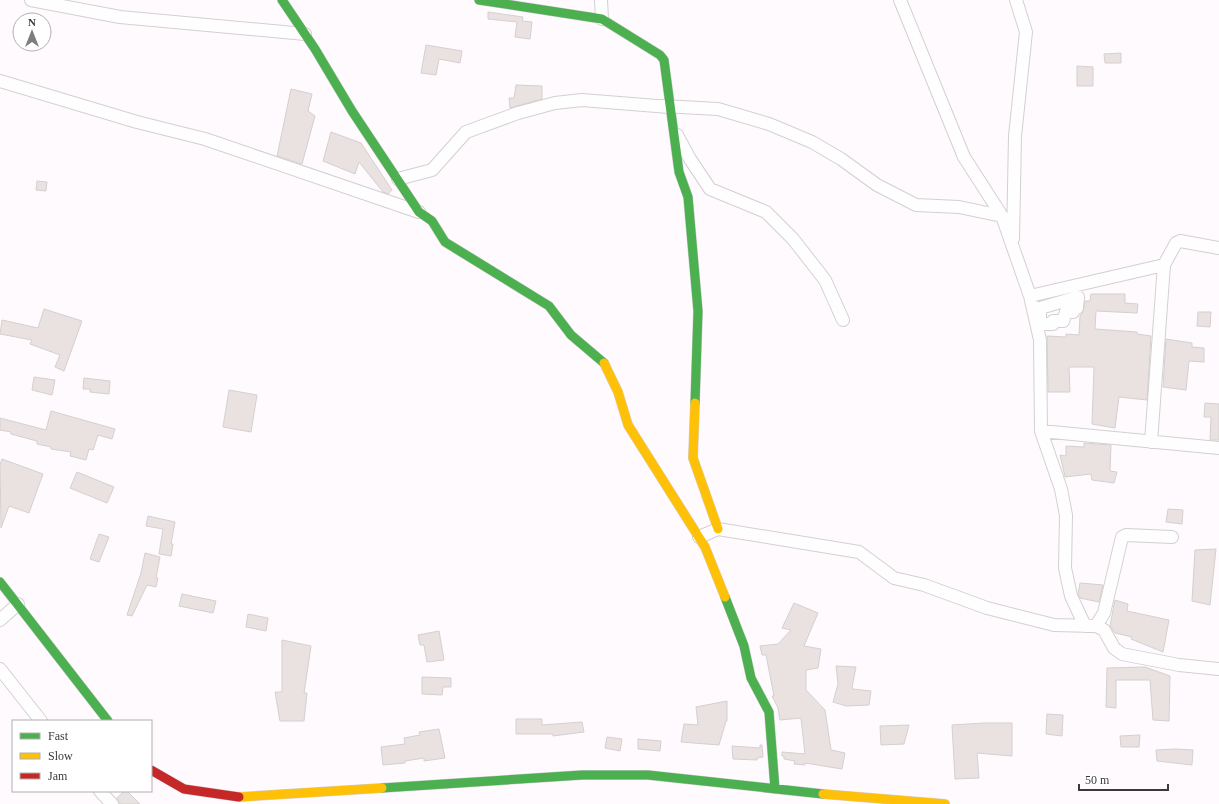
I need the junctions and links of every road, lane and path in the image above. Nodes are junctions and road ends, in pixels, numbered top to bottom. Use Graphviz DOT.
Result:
graph roads {
  1 [pos="31,0"];
  2 [pos="282,0"];
  3 [pos="479,0"];
  4 [pos="601,0"];
  5 [pos="900,0"];
  6 [pos="1016,0"];
  7 [pos="602,19"];
  8 [pos="305,34"];
  9 [pos="0,81"];
  10 [pos="669,108"];
  11 [pos="398,179"];
  12 [pos="419,212"];
  13 [pos="1002,216"];
  14 [pos="1013,246"];
  15 [pos="1219,248"];
  16 [pos="1164,265"];
  17 [pos="1030,296"];
  18 [pos="843,320"];
  19 [pos="1041,430"];
  20 [pos="1151,442"];
  21 [pos="1219,448"];
  22 [pos="718,529"];
  23 [pos="699,537"];
  24 [pos="1172,537"];
  25 [pos="0,582"];
  26 [pos="18,604"];
  27 [pos="0,620"];
  28 [pos="1091,626"];
  29 [pos="0,669"];
  30 [pos="1219,669"];
  31 [pos="40,720"];
  32 [pos="107,720"];
  33 [pos="152,771"];
  34 [pos="775,789"];
  35 [pos="101,792"];
  36 [pos="846,800"];
  37 [pos="112,804"];
  38 [pos="945,804"];
  1 -- 8 [label="street"];
  2 -- 8 [label="street"];
  3 -- 7 [label="street"];
  4 -- 7 [label="street"];
  5 -- 13 [label="street"];
  6 -- 14 [label="street"];
  7 -- 10 [label="street"];
  8 -- 11 [label="street"];
  9 -- 12 [label="street"];
  10 -- 11 [label="street"];
  10 -- 22 [label="street"];
  11 -- 12 [label="street"];
  12 -- 23 [label="street"];
  13 -- 14 [label="street"];
  13 -- 18 [label="street"];
  14 -- 17 [label="street"];
  15 -- 16 [label="street"];
  16 -- 17 [label="street"];
  16 -- 20 [label="street"];
  17 -- 19 [label="street"];
  19 -- 20 [label="street"];
  19 -- 28 [label="street"];
  20 -- 21 [label="street"];
  22 -- 23 [label="street"];
  22 -- 28 [label="street"];
  23 -- 34 [label="street"];
  24 -- 28 [label="street"];
  25 -- 26 [label="street"];
  26 -- 27 [label="street"];
  26 -- 32 [label="street"];
  28 -- 30 [label="street"];
  29 -- 31 [label="street"];
  33 -- 34 [label="street"];
  34 -- 36 [label="street"];
  35 -- 37 [label="street"];
  36 -- 38 [label="street"];
}
